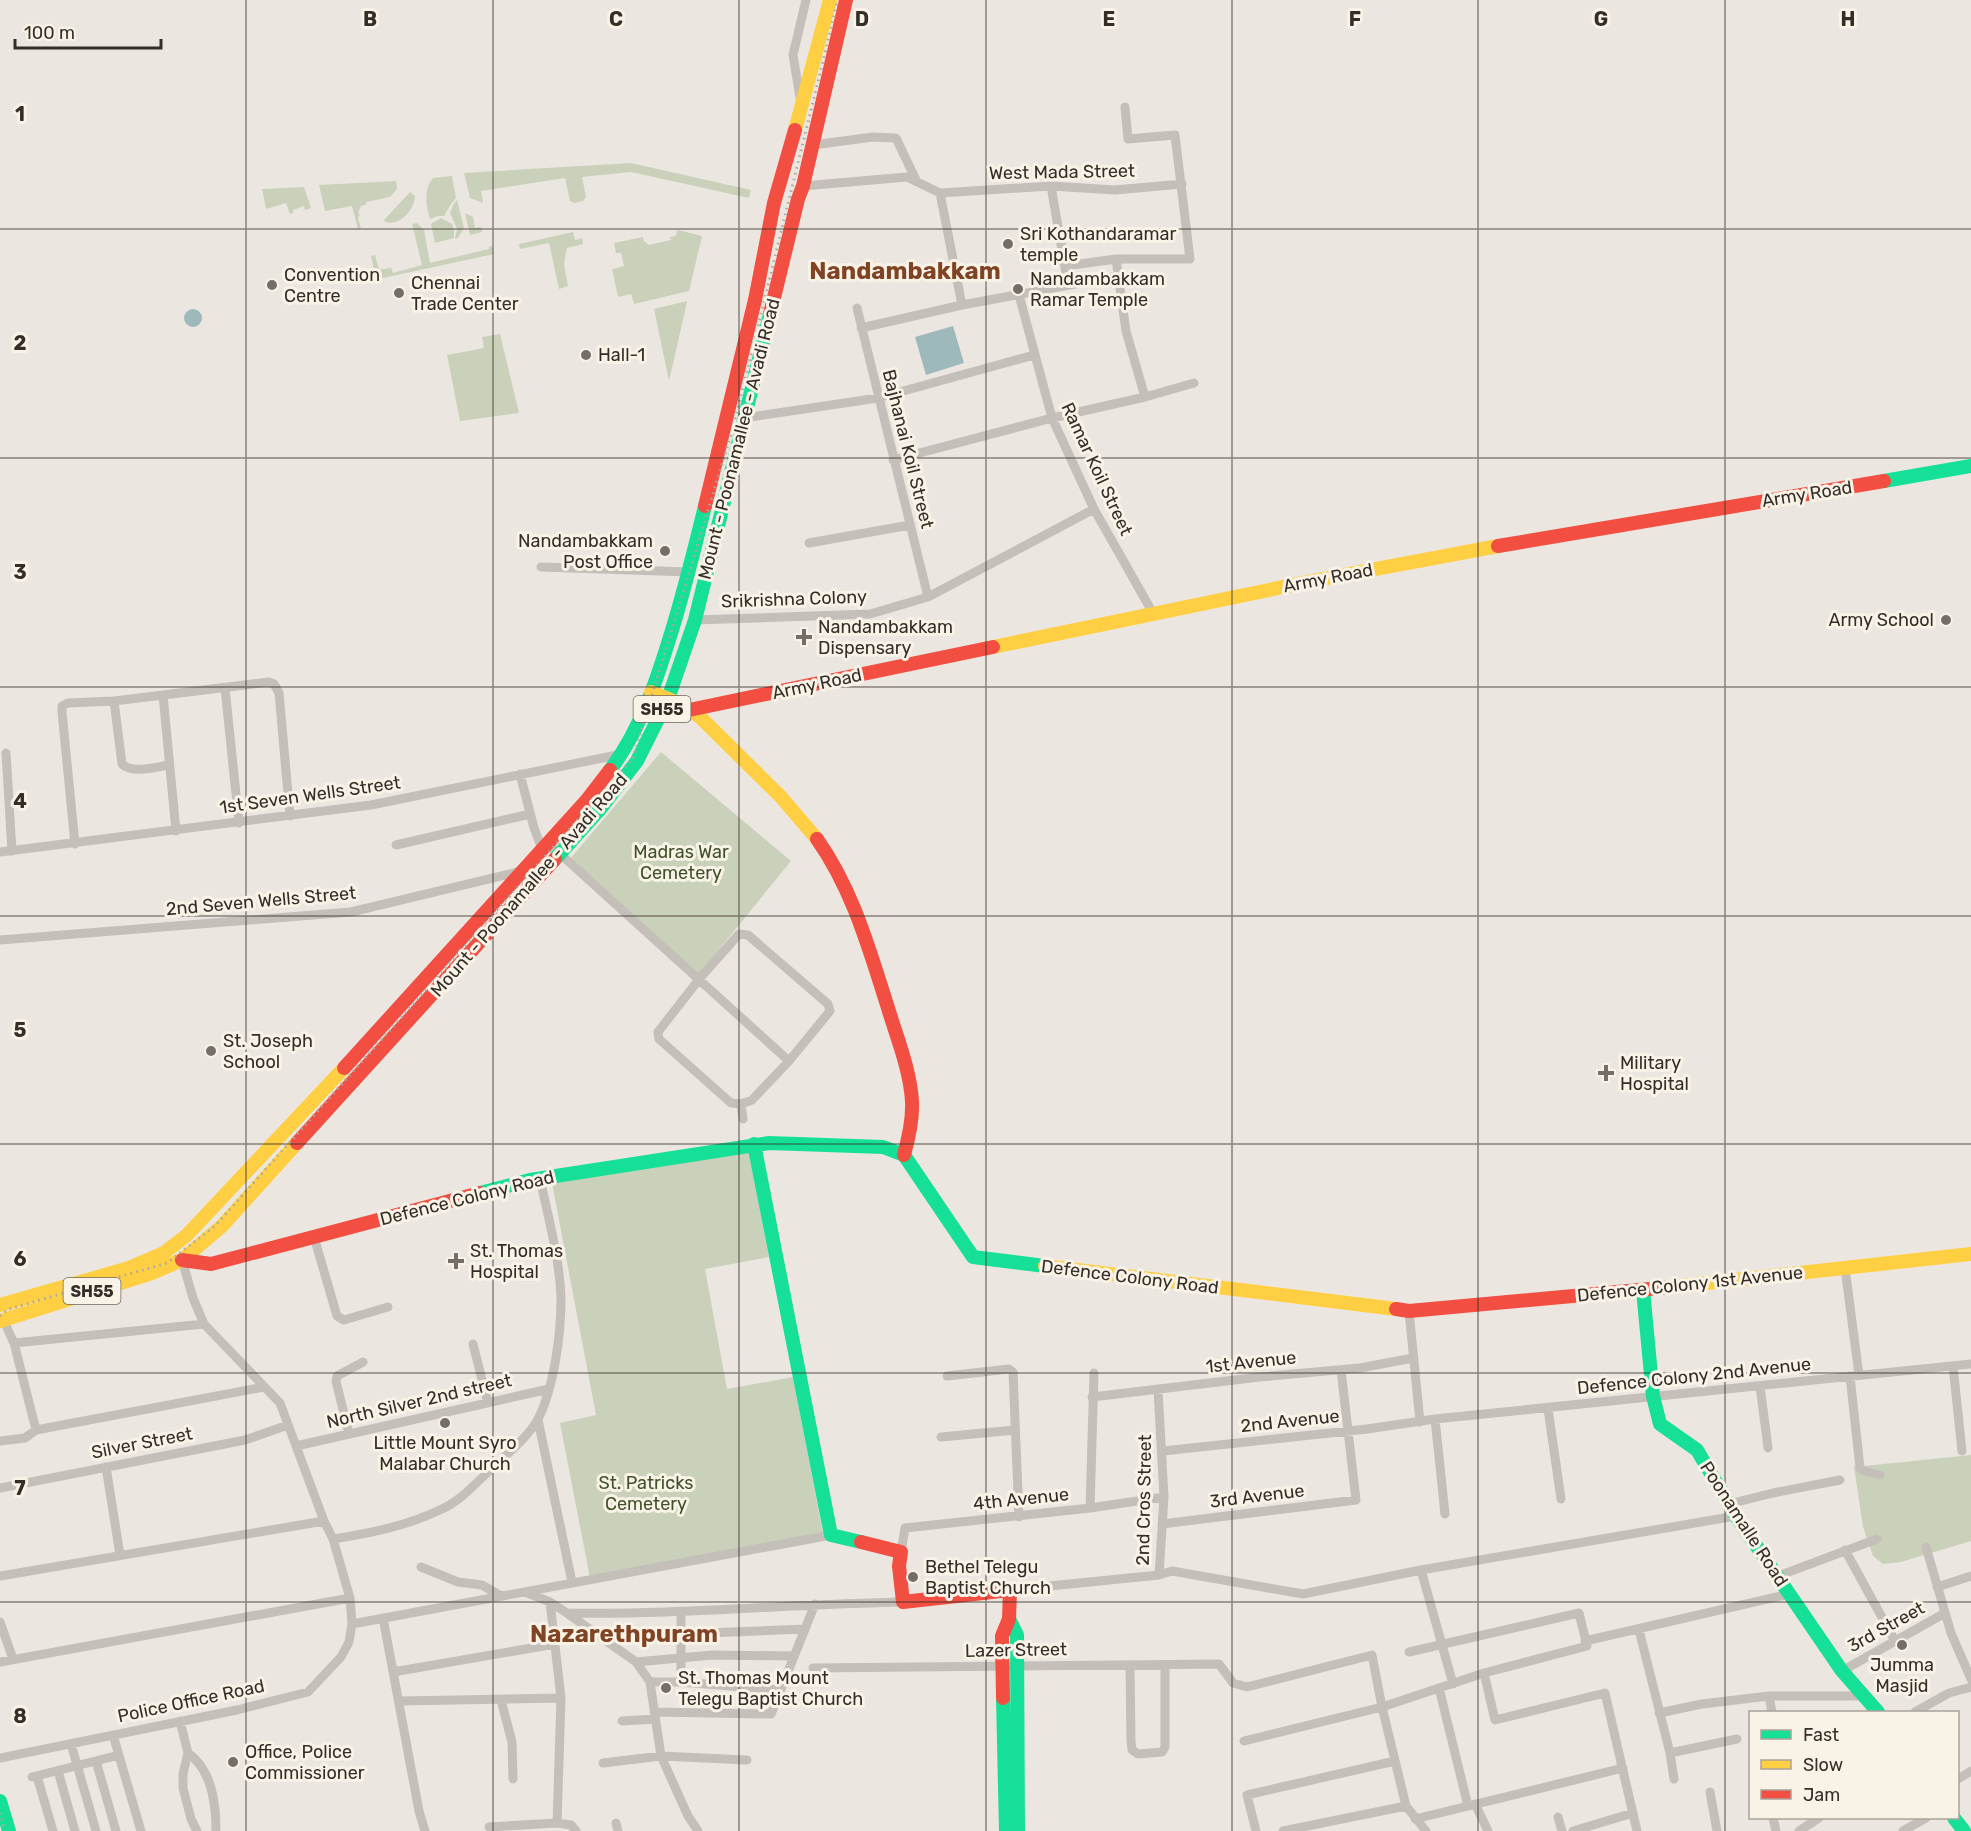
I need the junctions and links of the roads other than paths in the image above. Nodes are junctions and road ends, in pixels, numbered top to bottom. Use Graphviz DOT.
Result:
graph roads {
  1 [pos="806,0"];
  2 [pos="830,0"];
  3 [pos="846,0"];
  4 [pos="823,30"];
  5 [pos="838,35"];
  6 [pos="1125,107"];
  7 [pos="802,108"];
  8 [pos="813,145"];
  9 [pos="917,182"];
  10 [pos="1182,184"];
  11 [pos="803,186"];
  12 [pos="1051,186"];
  13 [pos="940,193"];
  14 [pos="1116,259"];
  15 [pos="1065,266"];
  16 [pos="1118,276"];
  17 [pos="1068,285"];
  18 [pos="1019,295"];
  19 [pos="962,305"];
  20 [pos="856,308"];
  21 [pos="861,328"];
  22 [pos="1034,355"];
  23 [pos="1194,383"];
  24 [pos="1144,398"];
  25 [pos="878,399"];
  26 [pos="744,418"];
  27 [pos="1052,418"];
  28 [pos="893,460"];
  29 [pos="1971,466"];
  30 [pos="1094,509"];
  31 [pos="910,525"];
  32 [pos="696,541"];
  33 [pos="808,543"];
  34 [pos="713,546"];
  35 [pos="541,567"];
  36 [pos="689,572"];
  37 [pos="928,597"];
  38 [pos="1154,615"];
  39 [pos="695,620"];
  40 [pos="225,688"];
  41 [pos="651,692"];
  42 [pos="163,695"];
  43 [pos="668,699"];
  44 [pos="114,701"];
  45 [pos="689,710"];
  46 [pos="6,753"];
  47 [pos="622,754"];
  48 [pos="169,765"];
  49 [pos="520,774"];
  50 [pos="530,814"];
  51 [pos="290,816"];
  52 [pos="239,823"];
  53 [pos="176,831"];
  54 [pos="75,844"];
  55 [pos="396,845"];
  56 [pos="545,846"];
  57 [pos="12,851"];
  58 [pos="0,852"];
  59 [pos="560,854"];
  60 [pos="522,871"];
  61 [pos="0,940"];
  62 [pos="700,978"];
  63 [pos="789,1060"];
  64 [pos="741,1104"];
  65 [pos="743,1119"];
  66 [pos="754,1144"];
  67 [pos="904,1155"];
  68 [pos="540,1178"];
  69 [pos="314,1237"];
  70 [pos="1971,1254"];
  71 [pos="182,1260"];
  72 [pos="1845,1268"];
  73 [pos="1643,1290"];
  74 [pos="388,1307"];
  75 [pos="1409,1311"];
  76 [pos="1,1315"];
  77 [pos="204,1324"];
  78 [pos="14,1343"];
  79 [pos="473,1344"];
  80 [pos="1413,1358"];
  81 [pos="363,1362"];
  82 [pos="1971,1364"];
  83 [pos="1953,1366"];
  84 [pos="1341,1370"];
  85 [pos="1094,1373"];
  86 [pos="947,1376"];
  87 [pos="1854,1376"];
  88 [pos="1760,1386"];
  89 [pos="264,1387"];
  90 [pos="549,1389"];
  91 [pos="1158,1390"];
  92 [pos="1653,1396"];
  93 [pos="1092,1397"];
  94 [pos="488,1403"];
  95 [pos="1548,1408"];
  96 [pos="1435,1419"];
  97 [pos="538,1420"];
  98 [pos="1420,1422"];
  99 [pos="288,1425"];
  100 [pos="36,1430"];
  101 [pos="1015,1430"];
  102 [pos="1347,1431"];
  103 [pos="349,1434"];
  104 [pos="941,1437"];
  105 [pos="0,1441"];
  106 [pos="296,1446"];
  107 [pos="1768,1448"];
  108 [pos="1163,1451"];
  109 [pos="1962,1451"];
  110 [pos="106,1467"];
  111 [pos="1880,1475"];
  112 [pos="1840,1480"];
  113 [pos="0,1488"];
  114 [pos="1164,1497"];
  115 [pos="1561,1499"];
  116 [pos="1090,1508"];
  117 [pos="1732,1510"];
  118 [pos="1445,1514"];
  119 [pos="1019,1517"];
  120 [pos="324,1521"];
  121 [pos="1162,1524"];
  122 [pos="831,1535"];
  123 [pos="333,1539"];
  124 [pos="1877,1539"];
  125 [pos="1926,1547"];
  126 [pos="1845,1550"];
  127 [pos="901,1552"];
  128 [pos="120,1555"];
  129 [pos="421,1567"];
  130 [pos="1421,1570"];
  131 [pos="1159,1575"];
  132 [pos="0,1576"];
  133 [pos="1778,1576"];
  134 [pos="1971,1576"];
  135 [pos="573,1582"];
  136 [pos="1937,1587"];
  137 [pos="1010,1590"];
  138 [pos="522,1591"];
  139 [pos="1789,1594"];
  140 [pos="501,1596"];
  141 [pos="350,1598"];
  142 [pos="550,1602"];
  143 [pos="903,1602"];
  144 [pos="815,1604"];
  145 [pos="681,1612"];
  146 [pos="567,1613"];
  147 [pos="1945,1613"];
  148 [pos="383,1618"];
  149 [pos="0,1622"];
  150 [pos="352,1624"];
  151 [pos="805,1629"];
  152 [pos="1639,1630"];
  153 [pos="682,1634"];
  154 [pos="1586,1641"];
  155 [pos="1895,1641"];
  156 [pos="555,1644"];
  157 [pos="1441,1644"];
  158 [pos="1409,1652"];
  159 [pos="681,1656"];
  160 [pos="794,1656"];
  161 [pos="12,1659"];
  162 [pos="0,1662"];
  163 [pos="636,1662"];
  164 [pos="1165,1665"];
  165 [pos="1130,1666"];
  166 [pos="1010,1667"];
  167 [pos="813,1668"];
  168 [pos="1842,1671"];
  169 [pos="393,1672"];
  170 [pos="1484,1673"];
  171 [pos="1971,1679"];
  172 [pos="650,1682"];
  173 [pos="681,1682"];
  174 [pos="1452,1684"];
  175 [pos="1971,1687"];
  176 [pos="1438,1688"];
  177 [pos="781,1690"];
  178 [pos="1769,1696"];
  179 [pos="1863,1696"];
  180 [pos="561,1698"];
  181 [pos="501,1700"];
  182 [pos="399,1701"];
  183 [pos="1382,1707"];
  184 [pos="1772,1711"];
  185 [pos="1876,1711"];
  186 [pos="1918,1711"];
  187 [pos="1659,1713"];
  188 [pos="655,1716"];
  189 [pos="180,1721"];
  190 [pos="622,1721"];
  191 [pos="113,1735"];
  192 [pos="1737,1739"];
  193 [pos="1244,1741"];
  194 [pos="70,1744"];
  195 [pos="188,1753"];
  196 [pos="1670,1753"];
  197 [pos="119,1755"];
  198 [pos="661,1756"];
  199 [pos="0,1758"];
  200 [pos="747,1760"];
  201 [pos="96,1761"];
  202 [pos="1395,1761"];
  203 [pos="603,1763"];
  204 [pos="77,1766"];
  205 [pos="1623,1768"];
  206 [pos="58,1771"];
  207 [pos="513,1779"];
  208 [pos="1674,1779"];
  209 [pos="1710,1792"];
  210 [pos="0,1801"];
  211 [pos="1472,1805"];
  212 [pos="1406,1806"];
  213 [pos="1633,1812"];
  214 [pos="1558,1817"];
  215 [pos="1414,1819"];
  216 [pos="1817,1819"];
  217 [pos="1924,1819"];
  218 [pos="1955,1819"];
  219 [pos="557,1823"];
  220 [pos="489,1827"];
  221 [pos="9,1831"];
  222 [pos="53,1831"];
  223 [pos="75,1831"];
  224 [pos="96,1831"];
  225 [pos="116,1831"];
  226 [pos="141,1831"];
  227 [pos="197,1831"];
  228 [pos="216,1831"];
  229 [pos="425,1831"];
  230 [pos="576,1831"];
  231 [pos="698,1831"];
  232 [pos="1006,1831"];
  233 [pos="1018,1831"];
  234 [pos="1256,1831"];
  235 [pos="1283,1831"];
  236 [pos="1425,1831"];
  237 [pos="1488,1831"];
  238 [pos="1562,1831"];
  239 [pos="1574,1831"];
  240 [pos="1637,1831"];
  241 [pos="1717,1831"];
  242 [pos="1799,1831"];
  243 [pos="1903,1831"];
  244 [pos="1964,1831"];
  1 -- 7 [label="street"];
  2 -- 4 [label="main road, Mount - Poonamallee - Avadi Road / SH55"];
  3 -- 5 [label="main road, Mount - Poonamallee - Avadi Road / SH55"];
  4 -- 5 [label="main road"];
  4 -- 7 [label="main road, Mount - Poonamallee - Avadi Road / SH55"];
  5 -- 8 [label="main road, Mount - Poonamallee - Avadi Road / SH55"];
  6 -- 10 [label="street"];
  7 -- 32 [label="main road, Mount - Poonamallee - Avadi Road / SH55"];
  8 -- 9 [label="street"];
  8 -- 11 [label="main road, Mount - Poonamallee - Avadi Road / SH55"];
  9 -- 11 [label="street, West Mada Street"];
  9 -- 13 [label="street, West Mada Street"];
  10 -- 12 [label="street, West Mada Street"];
  10 -- 14 [label="street"];
  11 -- 26 [label="main road, Mount - Poonamallee - Avadi Road / SH55"];
  12 -- 13 [label="street, West Mada Street"];
  12 -- 15 [label="street"];
  13 -- 19 [label="street"];
  14 -- 15 [label="street"];
  14 -- 16 [label="street"];
  15 -- 17 [label="street"];
  16 -- 17 [label="street"];
  16 -- 24 [label="street"];
  17 -- 18 [label="street"];
  18 -- 19 [label="street"];
  18 -- 22 [label="street, Ramar Koil Street"];
  19 -- 21 [label="street"];
  20 -- 21 [label="street, Bajhanai Koil Street"];
  21 -- 25 [label="street, Bajhanai Koil Street"];
  22 -- 25 [label="street"];
  22 -- 27 [label="street, Ramar Koil Street"];
  23 -- 24 [label="street"];
  24 -- 27 [label="street"];
  25 -- 26 [label="street"];
  25 -- 28 [label="street, Bajhanai Koil Street"];
  26 -- 34 [label="main road, Mount - Poonamallee - Avadi Road / SH55"];
  27 -- 28 [label="street"];
  27 -- 30 [label="street, Ramar Koil Street"];
  28 -- 31 [label="street, Bajhanai Koil Street"];
  29 -- 38 [label="main road, Army Road"];
  30 -- 37 [label="street, Srikrishna Colony"];
  30 -- 38 [label="street, Ramar Koil Street"];
  31 -- 33 [label="street"];
  31 -- 37 [label="street, Bajhanai Koil Street"];
  32 -- 34 [label="main road"];
  32 -- 36 [label="main road, Mount - Poonamallee - Avadi Road / SH55"];
  34 -- 39 [label="main road, Mount - Poonamallee - Avadi Road / SH55"];
  35 -- 36 [label="street"];
  36 -- 41 [label="main road, Mount - Poonamallee - Avadi Road / SH55"];
  37 -- 39 [label="street, Srikrishna Colony"];
  38 -- 45 [label="main road, Army Road"];
  39 -- 43 [label="main road, Mount - Poonamallee - Avadi Road / SH55"];
  40 -- 42 [label="street"];
  40 -- 51 [label="street"];
  40 -- 52 [label="street"];
  41 -- 43 [label="main road"];
  41 -- 47 [label="main road, Mount - Poonamallee - Avadi Road / SH55"];
  42 -- 44 [label="street"];
  42 -- 48 [label="street"];
  43 -- 45 [label="main road"];
  43 -- 59 [label="main road, Mount - Poonamallee - Avadi Road / SH55"];
  44 -- 48 [label="street"];
  44 -- 54 [label="street"];
  45 -- 67 [label="main road"];
  46 -- 57 [label="street"];
  47 -- 49 [label="street, 1st Seven Wells Street"];
  47 -- 56 [label="main road, Mount - Poonamallee - Avadi Road / SH55"];
  48 -- 53 [label="street"];
  49 -- 50 [label="street"];
  49 -- 51 [label="street, 1st Seven Wells Street"];
  50 -- 55 [label="street"];
  50 -- 56 [label="street"];
  51 -- 52 [label="street, 1st Seven Wells Street"];
  52 -- 53 [label="street, 1st Seven Wells Street"];
  53 -- 54 [label="street, 1st Seven Wells Street"];
  54 -- 57 [label="street, 1st Seven Wells Street"];
  56 -- 59 [label="street"];
  56 -- 60 [label="main road, Mount - Poonamallee - Avadi Road / SH55"];
  57 -- 58 [label="street, 1st Seven Wells Street"];
  59 -- 62 [label="street"];
  59 -- 71 [label="main road, Mount - Poonamallee - Avadi Road / SH55"];
  60 -- 61 [label="street, 2nd Seven Wells Street"];
  60 -- 76 [label="main road, Mount - Poonamallee - Avadi Road / SH55"];
  62 -- 63 [label="street"];
  62 -- 63 [label="street"];
  62 -- 64 [label="street"];
  63 -- 64 [label="street"];
  64 -- 65 [label="street"];
  66 -- 67 [label="main road, Defence Colony Road"];
  66 -- 68 [label="main road, Defence Colony Road"];
  66 -- 122 [label="main road"];
  67 -- 75 [label="main road, Defence Colony Road"];
  68 -- 69 [label="main road, Defence Colony Road"];
  68 -- 90 [label="street"];
  69 -- 71 [label="main road, Defence Colony Road"];
  69 -- 74 [label="street"];
  70 -- 72 [label="main road, Defence Colony 1st Avenue"];
  71 -- 76 [label="main road, Mount - Poonamallee - Avadi Road / SH55"];
  71 -- 77 [label="street"];
  72 -- 73 [label="main road, Defence Colony 1st Avenue"];
  72 -- 87 [label="street"];
  73 -- 75 [label="main road, Defence Colony 1st Avenue"];
  73 -- 92 [label="main road, Poonamalle Road"];
  75 -- 80 [label="street"];
  76 -- 78 [label="street"];
  77 -- 78 [label="street"];
  77 -- 89 [label="street"];
  78 -- 100 [label="street"];
  79 -- 94 [label="street"];
  80 -- 84 [label="street, 1st Avenue"];
  80 -- 98 [label="street"];
  81 -- 103 [label="street"];
  82 -- 83 [label="street, Defence Colony 2nd Avenue"];
  83 -- 87 [label="street, Defence Colony 2nd Avenue"];
  83 -- 109 [label="street"];
  84 -- 91 [label="street, 1st Avenue"];
  84 -- 102 [label="street"];
  85 -- 93 [label="street"];
  86 -- 101 [label="street"];
  87 -- 88 [label="street, Defence Colony 2nd Avenue"];
  87 -- 111 [label="street"];
  88 -- 92 [label="street, Defence Colony 2nd Avenue"];
  88 -- 107 [label="street"];
  89 -- 99 [label="street"];
  89 -- 100 [label="street"];
  90 -- 94 [label="street, North Silver 2nd street"];
  90 -- 97 [label="street"];
  91 -- 93 [label="street, 1st Avenue"];
  91 -- 108 [label="street, 2nd Cros Street"];
  92 -- 95 [label="street, Defence Colony 2nd Avenue"];
  92 -- 117 [label="main road, Poonamalle Road"];
  93 -- 116 [label="street"];
  94 -- 103 [label="street, North Silver 2nd street"];
  95 -- 96 [label="street, Defence Colony 2nd Avenue"];
  95 -- 115 [label="street"];
  96 -- 98 [label="street, Defence Colony 2nd Avenue"];
  96 -- 118 [label="street"];
  97 -- 123 [label="street"];
  97 -- 135 [label="street"];
  98 -- 102 [label="street, 2nd Avenue"];
  99 -- 106 [label="street"];
  99 -- 110 [label="street, Silver Street"];
  100 -- 105 [label="street"];
  101 -- 104 [label="street"];
  101 -- 119 [label="street"];
  102 -- 108 [label="street, 2nd Avenue"];
  102 -- 121 [label="street, 3rd Avenue"];
  103 -- 106 [label="street, North Silver 2nd street"];
  106 -- 120 [label="street"];
  108 -- 114 [label="street, 2nd Cros Street"];
  110 -- 113 [label="street, Silver Street"];
  110 -- 128 [label="street"];
  112 -- 117 [label="street"];
  114 -- 116 [label="street, 4th Avenue"];
  114 -- 121 [label="street, 2nd Cros Street"];
  116 -- 119 [label="street, 4th Avenue"];
  117 -- 130 [label="street"];
  117 -- 133 [label="main road, Poonamalle Road"];
  119 -- 127 [label="street, 4th Avenue"];
  120 -- 123 [label="street"];
  120 -- 128 [label="street"];
  121 -- 131 [label="street, 2nd Cros Street"];
  122 -- 127 [label="main road"];
  122 -- 135 [label="street"];
  123 -- 141 [label="street"];
  124 -- 126 [label="street"];
  125 -- 136 [label="street"];
  126 -- 133 [label="street"];
  126 -- 155 [label="street"];
  127 -- 143 [label="main road"];
  128 -- 132 [label="street"];
  129 -- 140 [label="street"];
  130 -- 131 [label="street"];
  130 -- 157 [label="street"];
  131 -- 137 [label="street"];
  133 -- 139 [label="main road, Poonamalle Road"];
  134 -- 136 [label="street"];
  135 -- 138 [label="street"];
  136 -- 147 [label="street"];
  137 -- 143 [label="main road"];
  137 -- 166 [label="main road"];
  138 -- 140 [label="street"];
  138 -- 142 [label="street"];
  139 -- 152 [label="street"];
  139 -- 168 [label="main road, Poonamalle Road"];
  140 -- 148 [label="street"];
  141 -- 150 [label="street"];
  141 -- 161 [label="street"];
  142 -- 146 [label="street"];
  142 -- 156 [label="street"];
  143 -- 144 [label="street"];
  144 -- 145 [label="street"];
  144 -- 151 [label="street"];
  145 -- 146 [label="street"];
  145 -- 153 [label="street"];
  146 -- 163 [label="street"];
  147 -- 155 [label="street, 3rd Street"];
  147 -- 171 [label="street"];
  148 -- 150 [label="street"];
  148 -- 169 [label="street"];
  149 -- 161 [label="street"];
  150 -- 189 [label="street, Police Office Road"];
  151 -- 153 [label="street"];
  151 -- 160 [label="street"];
  152 -- 154 [label="street"];
  152 -- 187 [label="street"];
  153 -- 159 [label="street"];
  154 -- 157 [label="street"];
  154 -- 170 [label="street"];
  155 -- 168 [label="street, 3rd Street"];
  156 -- 169 [label="street"];
  156 -- 180 [label="street"];
  157 -- 158 [label="street"];
  157 -- 174 [label="street"];
  159 -- 160 [label="street"];
  159 -- 163 [label="street"];
  159 -- 173 [label="street"];
  160 -- 177 [label="street"];
  161 -- 162 [label="street"];
  163 -- 172 [label="street"];
  164 -- 165 [label="street, Lazer Street"];
  164 -- 165 [label="street"];
  164 -- 183 [label="street, Lazer Street"];
  165 -- 166 [label="street, Lazer Street"];
  166 -- 167 [label="street, Lazer Street"];
  166 -- 232 [label="main road"];
  166 -- 233 [label="main road"];
  168 -- 179 [label="main road, Poonamalle Road"];
  169 -- 182 [label="street"];
  170 -- 174 [label="street"];
  170 -- 205 [label="street"];
  172 -- 173 [label="street"];
  172 -- 188 [label="street"];
  173 -- 177 [label="street"];
  174 -- 176 [label="street"];
  175 -- 186 [label="street"];
  176 -- 183 [label="street"];
  176 -- 211 [label="street"];
  177 -- 188 [label="street"];
  178 -- 179 [label="street"];
  178 -- 184 [label="street"];
  178 -- 187 [label="street"];
  179 -- 185 [label="main road, Poonamalle Road"];
  180 -- 181 [label="street"];
  180 -- 219 [label="street"];
  181 -- 182 [label="street"];
  181 -- 207 [label="street"];
  182 -- 229 [label="street"];
  183 -- 193 [label="street"];
  183 -- 202 [label="street"];
  187 -- 196 [label="street"];
  188 -- 190 [label="street"];
  188 -- 198 [label="street"];
  189 -- 191 [label="street, Police Office Road"];
  189 -- 195 [label="street"];
  191 -- 194 [label="street, Police Office Road"];
  191 -- 197 [label="street"];
  192 -- 196 [label="street"];
  194 -- 199 [label="street, Police Office Road"];
  194 -- 204 [label="street"];
  195 -- 227 [label="street"];
  195 -- 228 [label="street"];
  196 -- 208 [label="street"];
  197 -- 201 [label="street"];
  197 -- 226 [label="street"];
  198 -- 200 [label="street"];
  198 -- 203 [label="street"];
  198 -- 231 [label="street"];
  201 -- 204 [label="street"];
  201 -- 225 [label="street"];
  202 -- 212 [label="street"];
  202 -- 234 [label="street"];
  204 -- 206 [label="street"];
  204 -- 224 [label="street"];
  205 -- 211 [label="street"];
  205 -- 213 [label="street"];
  206 -- 222 [label="street"];
  206 -- 223 [label="street"];
  209 -- 241 [label="street"];
  210 -- 221 [label="main road"];
  211 -- 215 [label="street"];
  211 -- 237 [label="street"];
  212 -- 215 [label="street"];
  212 -- 235 [label="street"];
  213 -- 239 [label="street"];
  213 -- 240 [label="street"];
  214 -- 238 [label="street"];
  215 -- 236 [label="street"];
  216 -- 242 [label="street"];
  217 -- 243 [label="street"];
  218 -- 244 [label="main road"];
  219 -- 220 [label="street"];
  219 -- 230 [label="street"];
}
